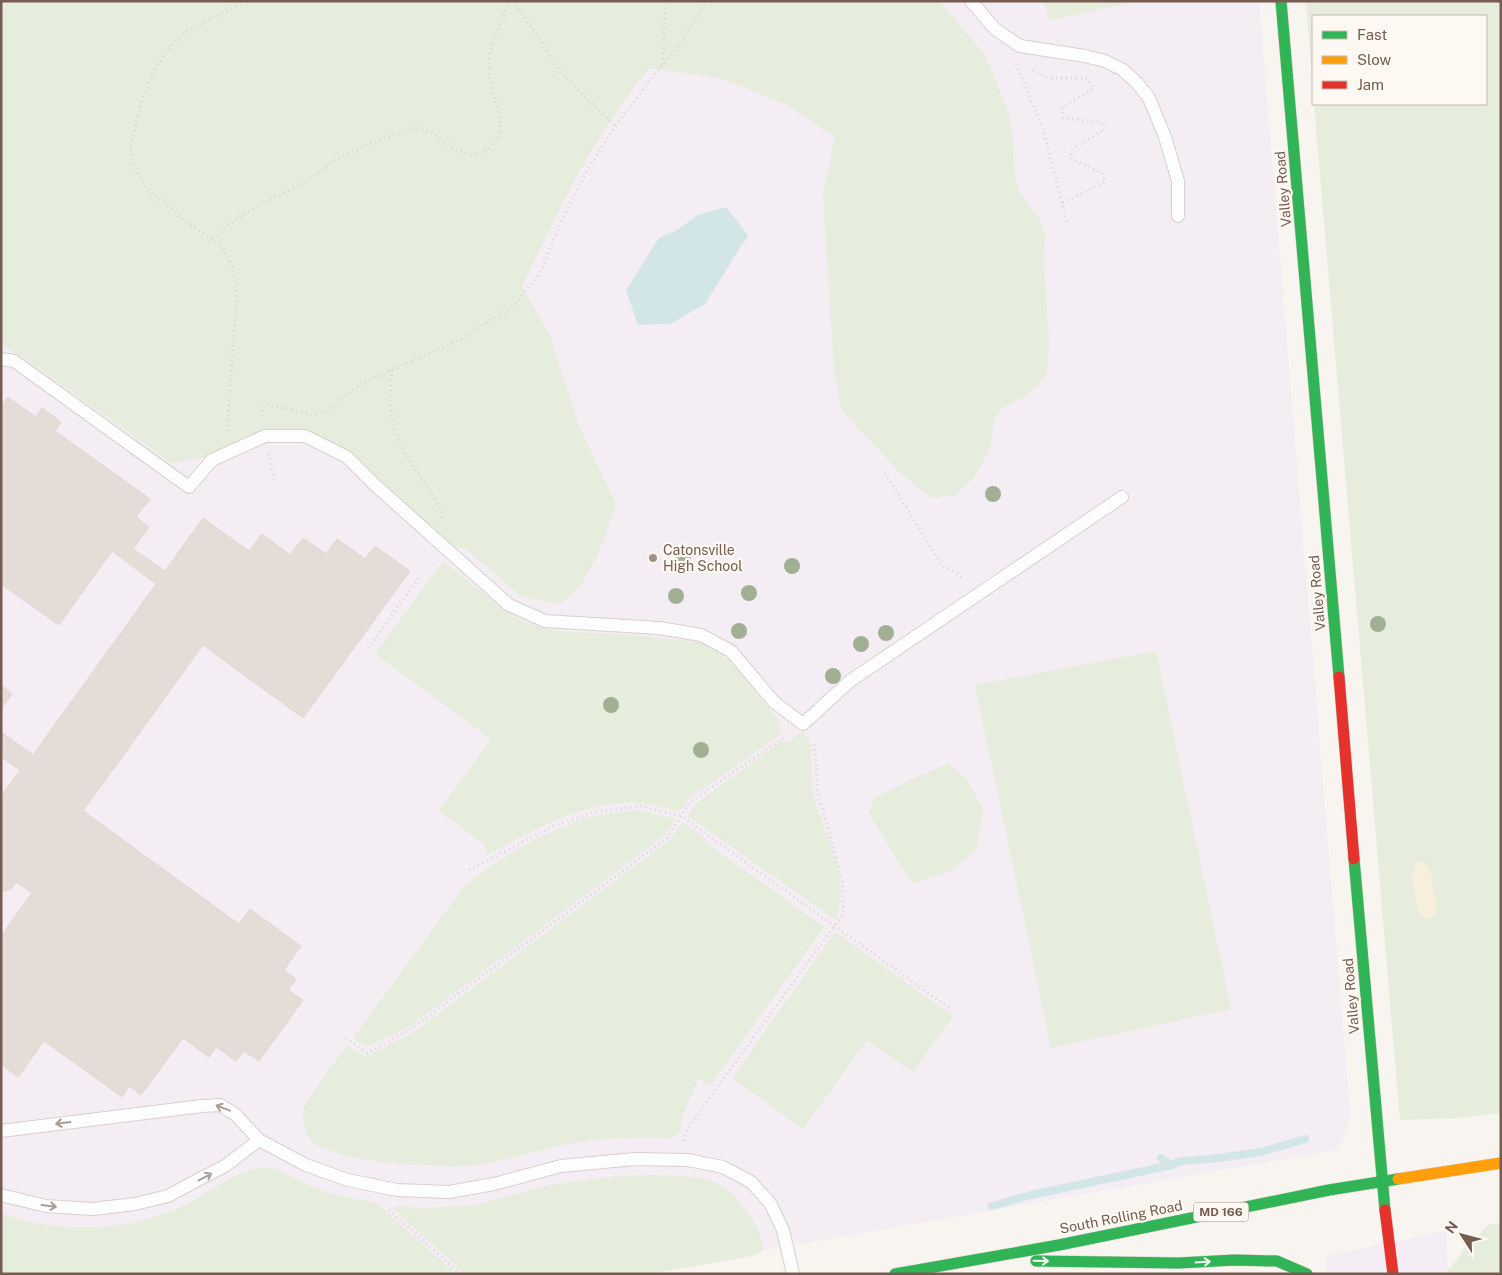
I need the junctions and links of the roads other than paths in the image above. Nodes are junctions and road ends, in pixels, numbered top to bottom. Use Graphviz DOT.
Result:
graph roads {
  1 [pos="971,1"];
  2 [pos="1281,1"];
  3 [pos="1178,216"];
  4 [pos="1,359"];
  5 [pos="1122,497"];
  6 [pos="1,1131"];
  7 [pos="259,1140"];
  8 [pos="1501,1163"];
  9 [pos="1382,1182"];
  10 [pos="1,1195"];
  11 [pos="974,1260"];
  12 [pos="793,1274"];
  13 [pos="895,1274"];
  14 [pos="1308,1274"];
  15 [pos="1394,1274"];
  1 -- 3 [label="lane"];
  2 -- 9 [label="street, Valley Road"];
  4 -- 5 [label="lane"];
  7 -- 6 [label="lane, one-way"];
  10 -- 7 [label="lane, one-way"];
  7 -- 12 [label="lane"];
  8 -- 9 [label="street, South Rolling Road / MD 166"];
  9 -- 11 [label="street, South Rolling Road / MD 166"];
  9 -- 15 [label="street, Valley Road"];
  11 -- 13 [label="street, South Rolling Road / MD 166"];
  11 -- 14 [label="street, one-way"];
}
